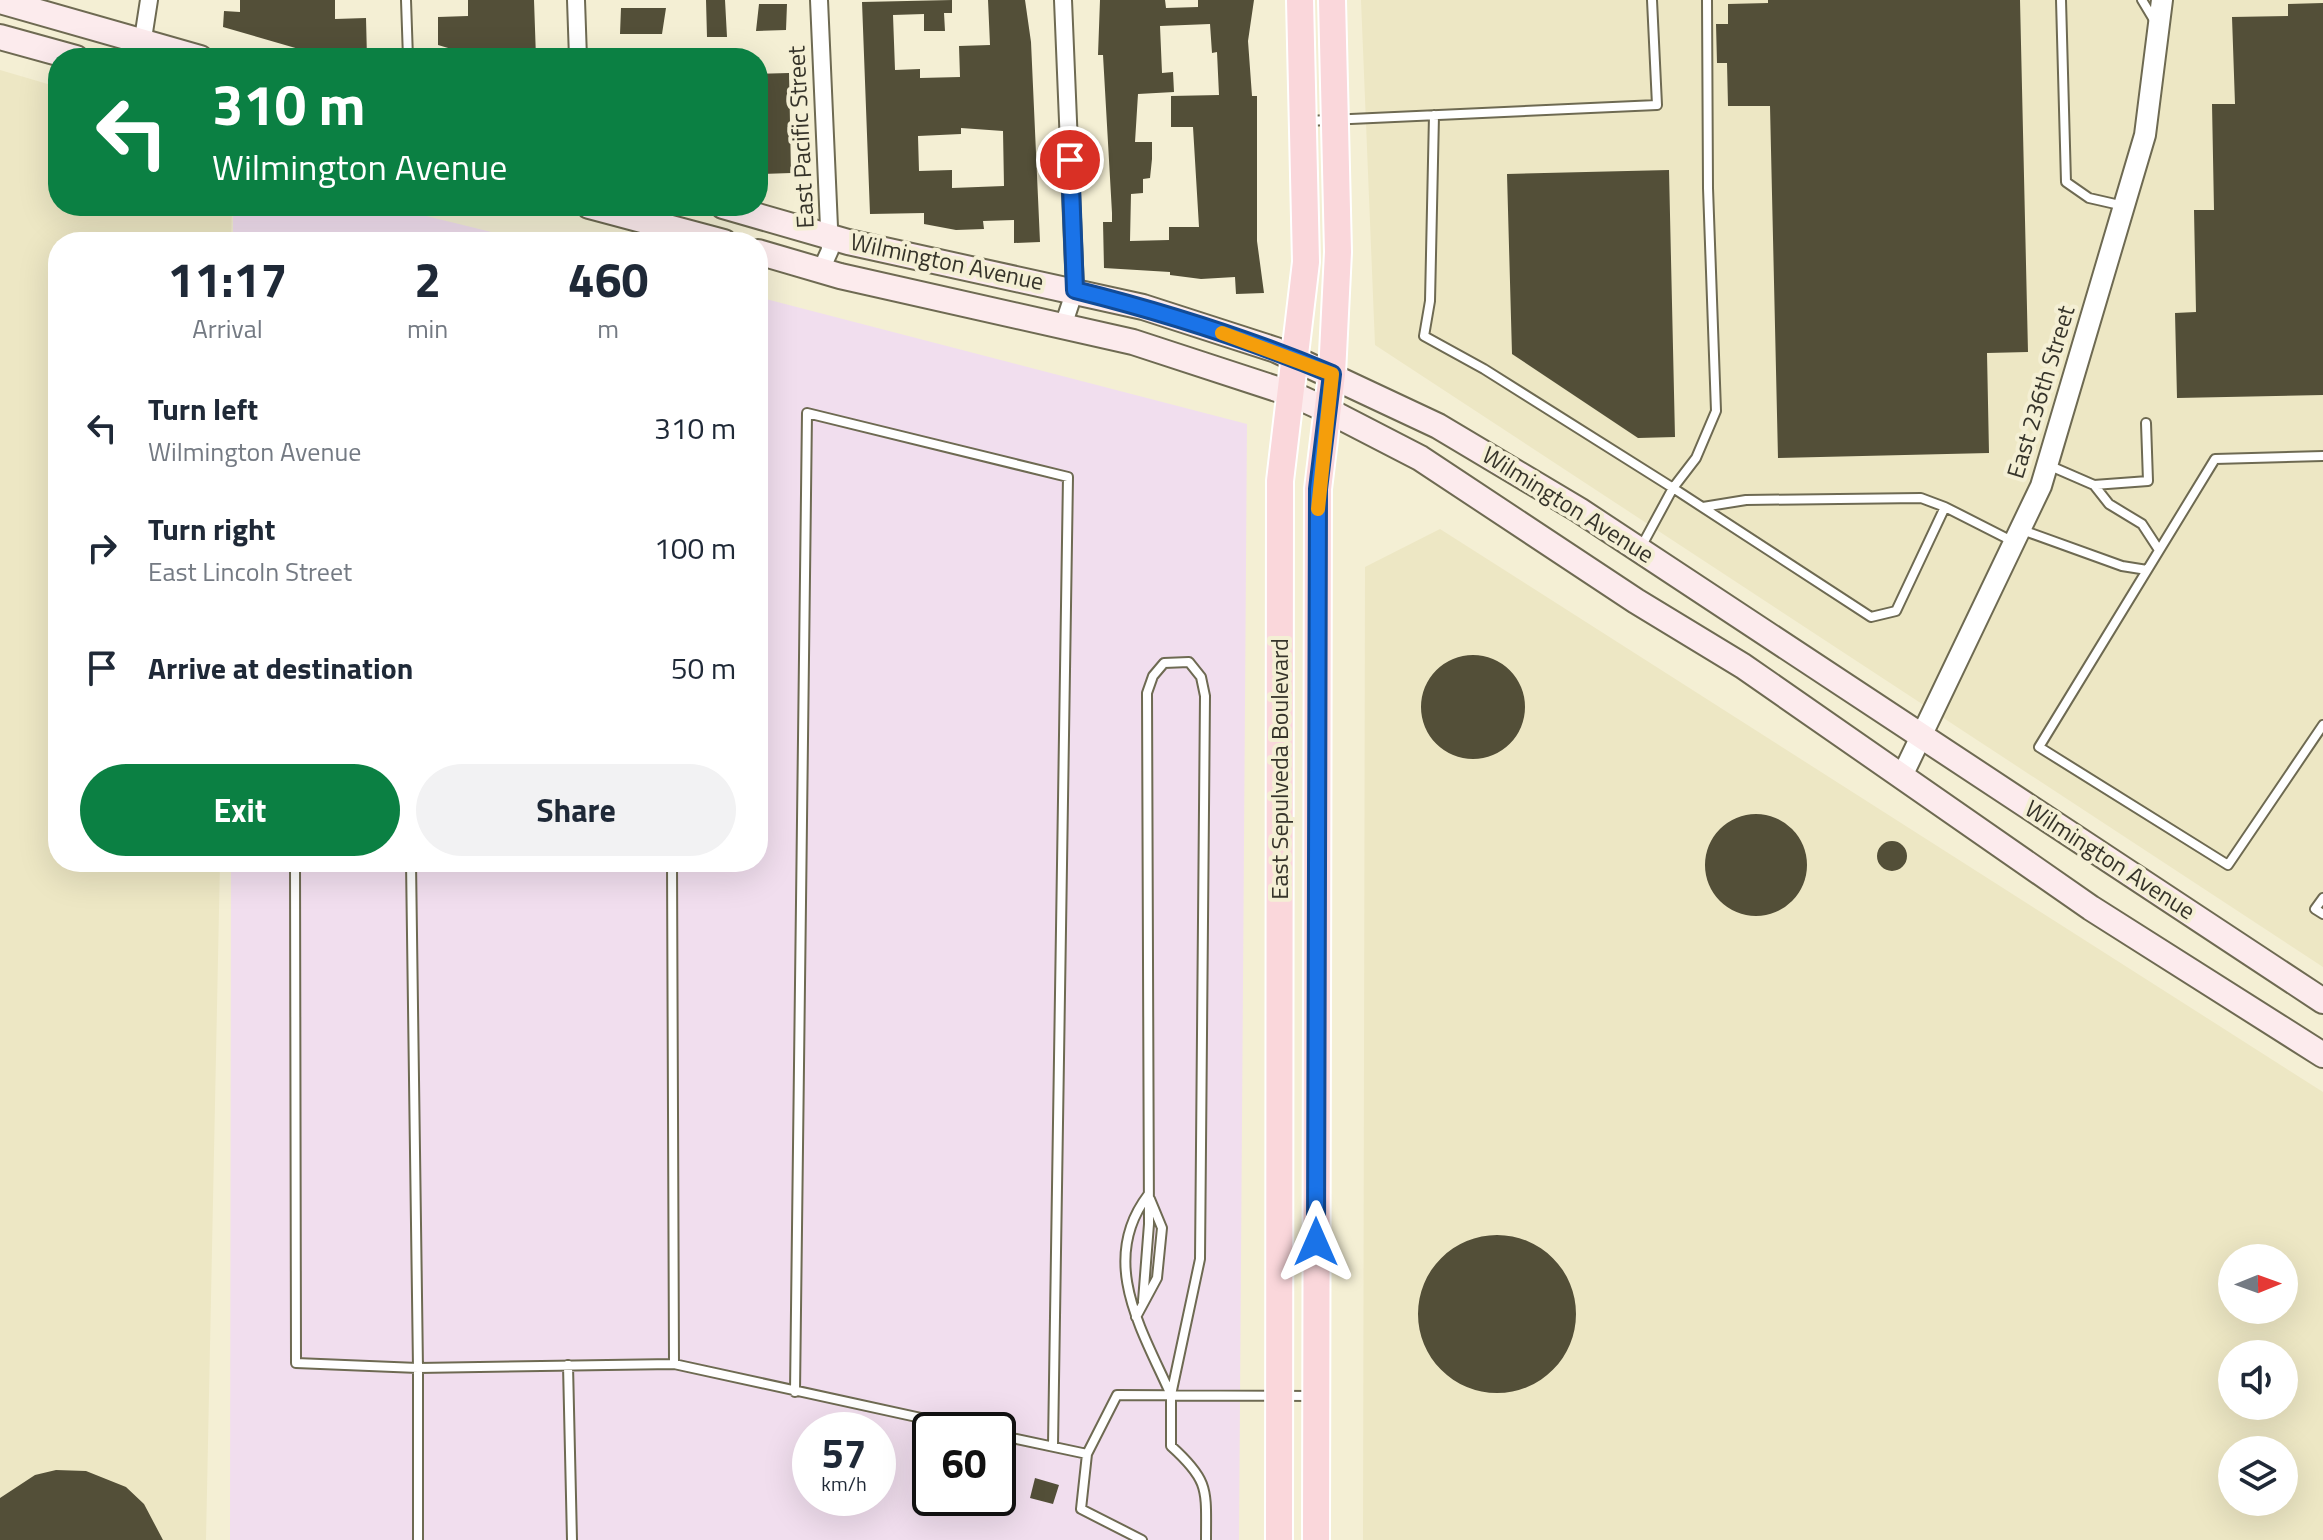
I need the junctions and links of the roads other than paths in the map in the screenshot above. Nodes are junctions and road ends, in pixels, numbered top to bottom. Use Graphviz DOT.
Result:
graph roads {
  1 [pos="149,0"];
  2 [pos="406,0"];
  3 [pos="576,0"];
  4 [pos="819,0"];
  5 [pos="1063,0"];
  6 [pos="1300,0"];
  7 [pos="1332,0"];
  8 [pos="1652,0"];
  9 [pos="1707,0"];
  10 [pos="2061,0"];
  11 [pos="2142,0"];
  12 [pos="2162,0"];
  13 [pos="0,1"];
  14 [pos="2158,28"];
  15 [pos="0,37"];
  16 [pos="136,48"];
  17 [pos="142,48"];
  18 [pos="408,48"];
  19 [pos="578,48"];
  20 [pos="48,50"];
  21 [pos="1434,115"];
  22 [pos="1336,119"];
  23 [pos="1303,121"];
  24 [pos="2124,206"];
  25 [pos="626,216"];
  26 [pos="757,216"];
  27 [pos="686,232"];
  28 [pos="829,237"];
  29 [pos="768,255"];
  30 [pos="821,270"];
  31 [pos="1075,290"];
  32 [pos="1063,326"];
  33 [pos="1296,359"];
  34 [pos="1332,374"];
  35 [pos="1292,394"];
  36 [pos="1329,411"];
  37 [pos="2146,423"];
  38 [pos="2323,456"];
  39 [pos="2048,465"];
  40 [pos="2094,485"];
  41 [pos="1673,488"];
  42 [pos="1703,507"];
  43 [pos="1945,507"];
  44 [pos="2018,536"];
  45 [pos="1640,550"];
  46 [pos="2159,550"];
  47 [pos="2147,570"];
  48 [pos="2323,725"];
  49 [pos="1922,736"];
  50 [pos="1902,776"];
  51 [pos="295,872"];
  52 [pos="411,872"];
  53 [pos="672,872"];
  54 [pos="2323,898"];
  55 [pos="2323,914"];
  56 [pos="2323,1001"];
  57 [pos="2323,1055"];
  58 [pos="1148,1194"];
  59 [pos="1136,1317"];
  60 [pos="674,1364"];
  61 [pos="568,1365"];
  62 [pos="418,1368"];
  63 [pos="795,1392"];
  64 [pos="1171,1395"];
  65 [pos="1279,1396"];
  66 [pos="1316,1396"];
  67 [pos="912,1417"];
  68 [pos="1016,1439"];
  69 [pos="1053,1446"];
  70 [pos="1087,1454"];
  71 [pos="418,1540"];
  72 [pos="572,1540"];
  73 [pos="1142,1540"];
  74 [pos="1206,1540"];
  75 [pos="1279,1540"];
  76 [pos="1316,1540"];
  1 -- 17 [label="street"];
  2 -- 18 [label="lane"];
  3 -- 19 [label="street"];
  4 -- 28 [label="street, East Pacific Street"];
  5 -- 31 [label="street"];
  6 -- 23 [label="main road, East Sepulveda Boulevard"];
  7 -- 22 [label="main road, East Sepulveda Boulevard"];
  8 -- 21 [label="lane"];
  9 -- 41 [label="lane"];
  10 -- 24 [label="lane"];
  11 -- 14 [label="lane"];
  12 -- 14 [label="street, East 236th Street"];
  13 -- 16 [label="main road"];
  14 -- 24 [label="street, East 236th Street"];
  15 -- 20 [label="main road"];
  21 -- 22 [label="lane"];
  21 -- 41 [label="lane"];
  22 -- 23 [label="lane"];
  22 -- 34 [label="main road, East Sepulveda Boulevard"];
  23 -- 33 [label="main road, East Sepulveda Boulevard"];
  24 -- 39 [label="street, East 236th Street"];
  25 -- 27 [label="main road"];
  26 -- 28 [label="main road, Wilmington Avenue"];
  28 -- 30 [label="street, East Pacific Street"];
  28 -- 31 [label="main road, Wilmington Avenue"];
  29 -- 30 [label="main road, Wilmington Avenue"];
  30 -- 32 [label="main road, Wilmington Avenue"];
  31 -- 32 [label="street"];
  31 -- 33 [label="main road, Wilmington Avenue"];
  32 -- 35 [label="main road, Wilmington Avenue"];
  33 -- 34 [label="main road, Wilmington Avenue"];
  33 -- 35 [label="main road, East Sepulveda Boulevard"];
  34 -- 36 [label="main road, East Sepulveda Boulevard"];
  34 -- 45 [label="main road, Wilmington Avenue"];
  35 -- 36 [label="main road, Wilmington Avenue"];
  35 -- 65 [label="main road, East Sepulveda Boulevard"];
  36 -- 50 [label="main road, Wilmington Avenue"];
  36 -- 66 [label="main road, East Sepulveda Boulevard"];
  37 -- 40 [label="lane"];
  38 -- 46 [label="lane"];
  39 -- 40 [label="lane"];
  39 -- 44 [label="street, East 236th Street"];
  40 -- 46 [label="lane"];
  41 -- 42 [label="lane"];
  41 -- 45 [label="lane"];
  42 -- 43 [label="lane"];
  42 -- 43 [label="lane"];
  43 -- 44 [label="lane"];
  44 -- 47 [label="lane"];
  44 -- 49 [label="street, East 236th Street"];
  45 -- 49 [label="main road, Wilmington Avenue"];
  46 -- 47 [label="lane"];
  47 -- 48 [label="lane"];
  49 -- 50 [label="street, East 236th Street"];
  49 -- 56 [label="main road, Wilmington Avenue"];
  50 -- 57 [label="main road, Wilmington Avenue"];
  51 -- 62 [label="lane"];
  52 -- 62 [label="lane"];
  53 -- 60 [label="lane"];
  54 -- 55 [label="lane"];
  58 -- 59 [label="lane"];
  58 -- 59 [label="lane"];
  58 -- 64 [label="lane"];
  59 -- 64 [label="lane"];
  60 -- 61 [label="lane"];
  60 -- 63 [label="lane"];
  61 -- 62 [label="lane"];
  61 -- 72 [label="lane"];
  62 -- 71 [label="lane"];
  63 -- 67 [label="lane"];
  63 -- 69 [label="lane"];
  64 -- 65 [label="lane"];
  64 -- 70 [label="lane"];
  64 -- 74 [label="lane"];
  65 -- 66 [label="lane"];
  65 -- 75 [label="main road, East Sepulveda Boulevard"];
  66 -- 76 [label="main road, East Sepulveda Boulevard"];
  68 -- 69 [label="lane"];
  69 -- 70 [label="lane"];
  70 -- 73 [label="lane"];
}
